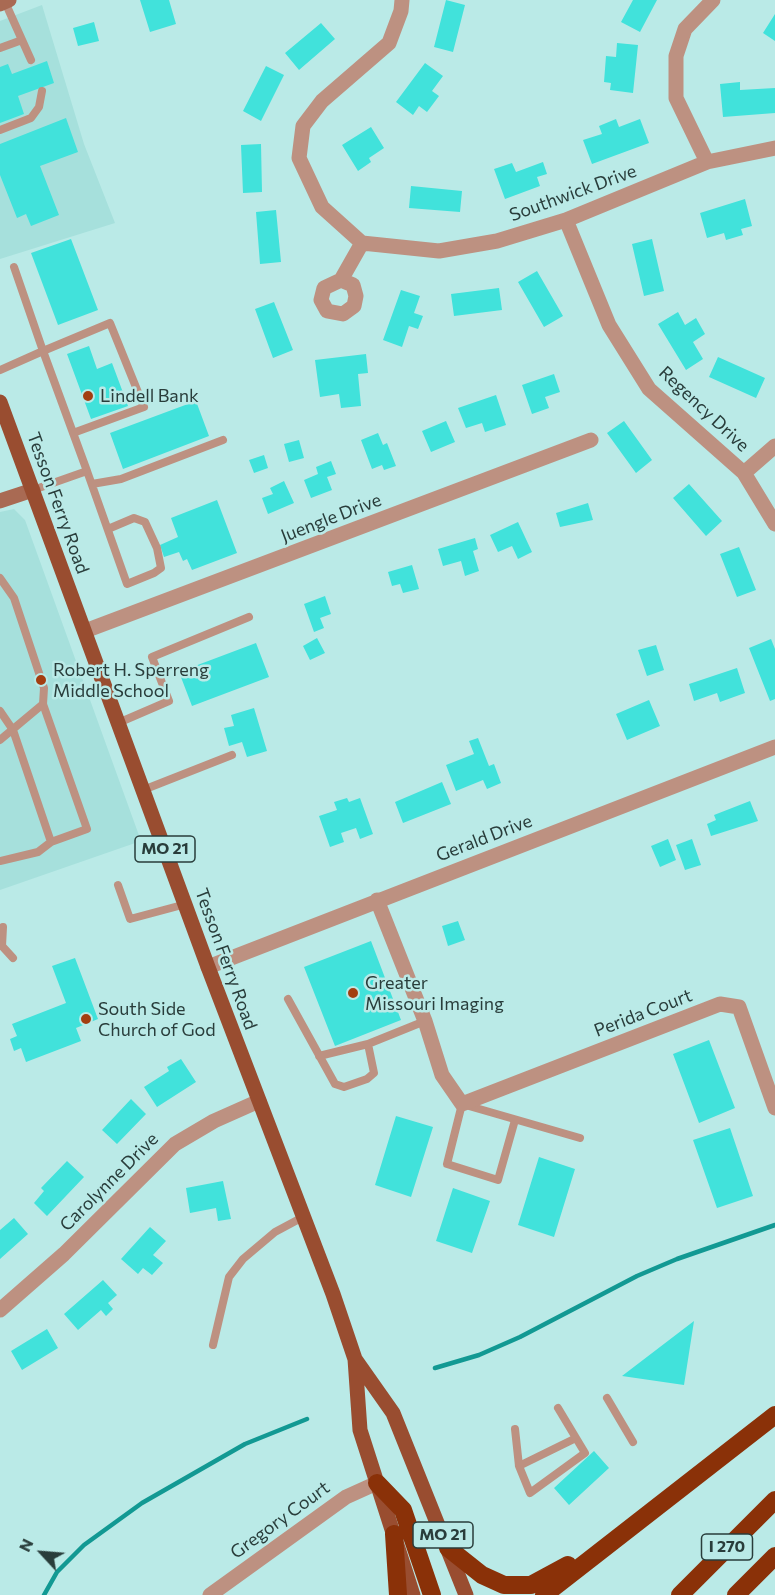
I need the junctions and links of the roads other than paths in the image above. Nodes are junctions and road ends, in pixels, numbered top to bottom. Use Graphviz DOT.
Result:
graph roads {
  1 [pos="402,0"];
  2 [pos="713,0"];
  3 [pos="5,2"];
  4 [pos="22,40"];
  5 [pos="0,48"];
  6 [pos="31,60"];
  7 [pos="42,91"];
  8 [pos="0,130"];
  9 [pos="775,148"];
  10 [pos="707,162"];
  11 [pos="566,220"];
  12 [pos="362,243"];
  13 [pos="14,267"];
  14 [pos="341,280"];
  15 [pos="43,351"];
  16 [pos="0,370"];
  17 [pos="0,402"];
  18 [pos="73,433"];
  19 [pos="223,440"];
  20 [pos="591,440"];
  21 [pos="775,446"];
  22 [pos="87,471"];
  23 [pos="744,473"];
  24 [pos="92,484"];
  25 [pos="33,490"];
  26 [pos="0,501"];
  27 [pos="775,524"];
  28 [pos="108,529"];
  29 [pos="0,578"];
  30 [pos="249,617"];
  31 [pos="85,632"];
  32 [pos="43,704"];
  33 [pos="0,711"];
  34 [pos="118,723"];
  35 [pos="13,730"];
  36 [pos="0,740"];
  37 [pos="775,747"];
  38 [pos="232,755"];
  39 [pos="143,790"];
  40 [pos="51,842"];
  41 [pos="0,861"];
  42 [pos="118,885"];
  43 [pos="377,900"];
  44 [pos="186,904"];
  45 [pos="3,927"];
  46 [pos="13,958"];
  47 [pos="208,967"];
  48 [pos="288,999"];
  49 [pos="425,1021"];
  50 [pos="368,1044"];
  51 [pos="319,1056"];
  52 [pos="259,1101"];
  53 [pos="462,1104"];
  54 [pos="775,1108"];
  55 [pos="515,1120"];
  56 [pos="580,1138"];
  57 [pos="303,1217"];
  58 [pos="0,1310"];
  59 [pos="213,1345"];
  60 [pos="355,1359"];
  61 [pos="607,1398"];
  62 [pos="558,1408"];
  63 [pos="775,1415"];
  64 [pos="515,1429"];
  65 [pos="576,1438"];
  66 [pos="633,1442"];
  67 [pos="519,1466"];
  68 [pos="377,1483"];
  69 [pos="775,1500"];
  70 [pos="394,1534"];
  71 [pos="604,1546"];
  72 [pos="448,1548"];
  73 [pos="775,1556"];
  74 [pos="210,1595"];
  75 [pos="399,1595"];
  76 [pos="413,1595"];
  77 [pos="432,1595"];
  78 [pos="466,1595"];
  79 [pos="544,1595"];
  80 [pos="680,1595"];
  81 [pos="736,1595"];
  1 -- 12 [label="street"];
  2 -- 10 [label="street"];
  3 -- 4 [label="lane"];
  4 -- 5 [label="lane"];
  4 -- 6 [label="lane"];
  7 -- 8 [label="lane"];
  9 -- 10 [label="street, Southwick Drive"];
  10 -- 11 [label="street, Southwick Drive"];
  11 -- 12 [label="street, Southwick Drive"];
  11 -- 23 [label="street, Regency Drive"];
  12 -- 14 [label="street"];
  13 -- 15 [label="lane"];
  15 -- 16 [label="lane"];
  15 -- 18 [label="lane"];
  15 -- 18 [label="lane"];
  17 -- 25 [label="main road, Tesson Ferry Road / MO 21"];
  18 -- 22 [label="lane"];
  19 -- 24 [label="lane"];
  20 -- 31 [label="street, Juengle Drive"];
  21 -- 23 [label="street"];
  22 -- 24 [label="lane"];
  22 -- 25 [label="lane"];
  23 -- 27 [label="street, Regency Drive"];
  24 -- 28 [label="lane"];
  25 -- 26 [label="street"];
  25 -- 31 [label="main road, Tesson Ferry Road / MO 21"];
  28 -- 28 [label="lane"];
  29 -- 32 [label="lane"];
  30 -- 34 [label="lane"];
  31 -- 34 [label="main road, Tesson Ferry Road / MO 21"];
  32 -- 35 [label="lane"];
  32 -- 40 [label="lane"];
  33 -- 35 [label="lane"];
  34 -- 39 [label="main road, Tesson Ferry Road / MO 21"];
  35 -- 36 [label="lane"];
  35 -- 40 [label="lane"];
  37 -- 43 [label="street, Gerald Drive"];
  38 -- 39 [label="lane"];
  39 -- 44 [label="main road, Tesson Ferry Road / MO 21"];
  40 -- 41 [label="lane"];
  42 -- 44 [label="lane"];
  43 -- 47 [label="street, Gerald Drive"];
  43 -- 49 [label="street"];
  44 -- 47 [label="main road, Tesson Ferry Road / MO 21"];
  45 -- 46 [label="lane"];
  47 -- 52 [label="main road, Tesson Ferry Road / MO 21"];
  48 -- 51 [label="lane"];
  49 -- 50 [label="lane"];
  49 -- 53 [label="street"];
  50 -- 51 [label="lane"];
  50 -- 51 [label="lane"];
  52 -- 57 [label="main road, Tesson Ferry Road / MO 21"];
  52 -- 58 [label="street, Carolynne Drive"];
  53 -- 54 [label="street, Perida Court"];
  53 -- 55 [label="lane"];
  53 -- 55 [label="lane"];
  55 -- 56 [label="lane"];
  57 -- 59 [label="lane"];
  57 -- 60 [label="main road, Tesson Ferry Road / MO 21"];
  60 -- 68 [label="main road, Tesson Ferry Road / MO 21"];
  60 -- 72 [label="main road, Tesson Ferry Road / MO 21"];
  61 -- 66 [label="lane"];
  62 -- 65 [label="lane"];
  63 -- 71 [label="highway"];
  64 -- 67 [label="lane"];
  65 -- 67 [label="lane"];
  65 -- 67 [label="lane"];
  68 -- 70 [label="main road, Tesson Ferry Road / MO 21"];
  68 -- 74 [label="street, Gregory Court"];
  68 -- 77 [label="highway"];
  69 -- 80 [label="highway, I 270"];
  70 -- 75 [label="highway"];
  70 -- 76 [label="main road, Tesson Ferry Road / MO 21"];
  71 -- 72 [label="highway"];
  71 -- 79 [label="highway"];
  72 -- 78 [label="main road, Tesson Ferry Road / MO 21"];
  73 -- 81 [label="highway, I 270"];
}
